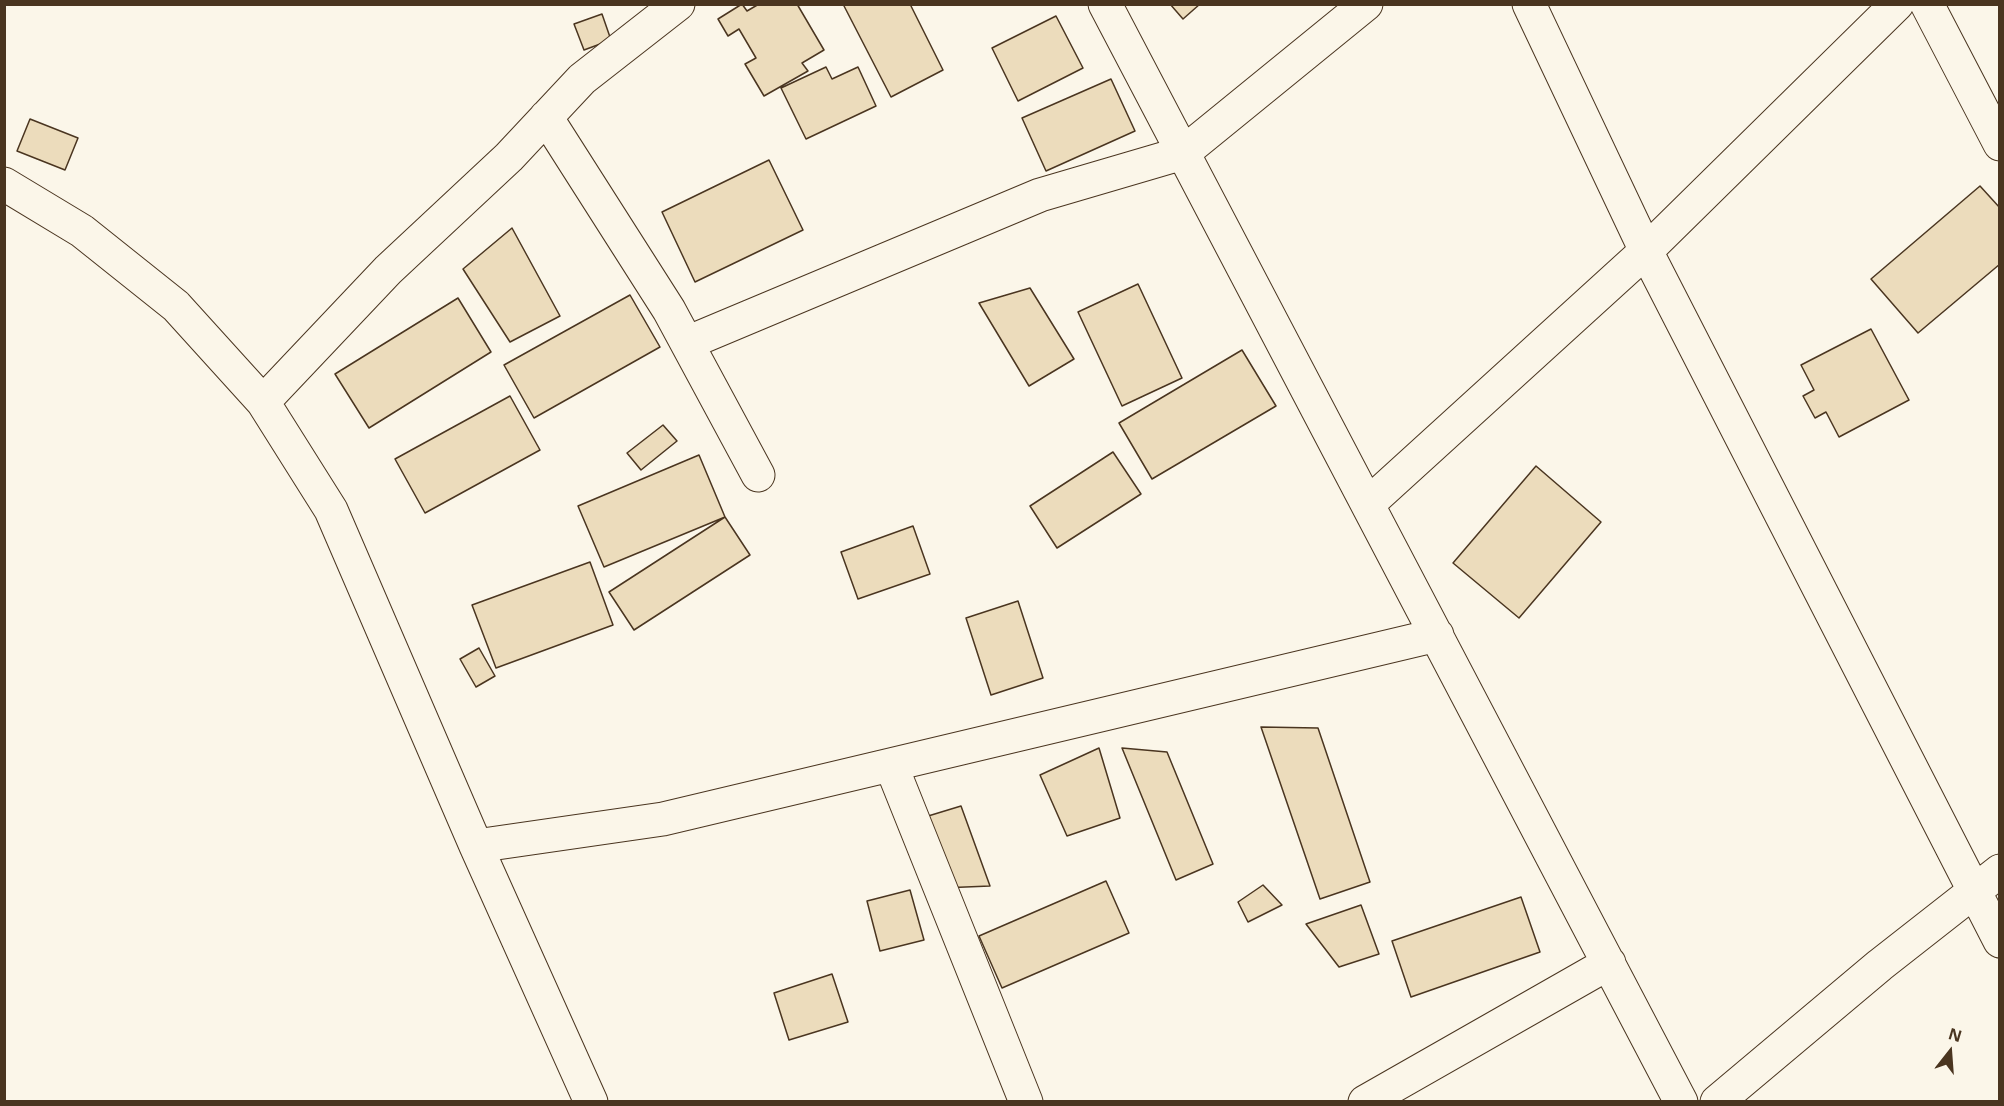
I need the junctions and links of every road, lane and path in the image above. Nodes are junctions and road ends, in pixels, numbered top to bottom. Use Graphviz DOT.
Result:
graph roads {
  1 [pos="678,4"];
  2 [pos="1105,4"];
  3 [pos="1366,4"];
  4 [pos="1529,4"];
  5 [pos="1897,4"];
  6 [pos="1928,4"];
  7 [pos="546,117"];
  8 [pos="2000,144"];
  9 [pos="1183,153"];
  10 [pos="4,184"];
  11 [pos="1646,251"];
  12 [pos="687,343"];
  13 [pos="263,402"];
  14 [pos="758,475"];
  15 [pos="1368,504"];
  16 [pos="1437,635"];
  17 [pos="891,765"];
  18 [pos="476,846"];
  19 [pos="1987,881"];
  20 [pos="2000,941"];
  21 [pos="1609,963"];
  22 [pos="591,1101"];
  23 [pos="1026,1101"];
  24 [pos="1365,1101"];
  25 [pos="1681,1101"];
  26 [pos="1717,1101"];
  1 -- 7 [label="street"];
  2 -- 9 [label="street"];
  3 -- 9 [label="street"];
  4 -- 11 [label="street"];
  5 -- 11 [label="street"];
  6 -- 8 [label="street"];
  7 -- 12 [label="street"];
  7 -- 13 [label="street"];
  9 -- 12 [label="street"];
  9 -- 15 [label="street"];
  10 -- 13 [label="street"];
  11 -- 15 [label="street"];
  11 -- 19 [label="street"];
  12 -- 14 [label="street"];
  13 -- 18 [label="street"];
  15 -- 16 [label="street"];
  16 -- 17 [label="street"];
  16 -- 21 [label="street"];
  17 -- 18 [label="street"];
  17 -- 23 [label="street"];
  18 -- 22 [label="street"];
  19 -- 20 [label="street"];
  19 -- 26 [label="street"];
  21 -- 24 [label="street"];
  21 -- 25 [label="street"];
}
